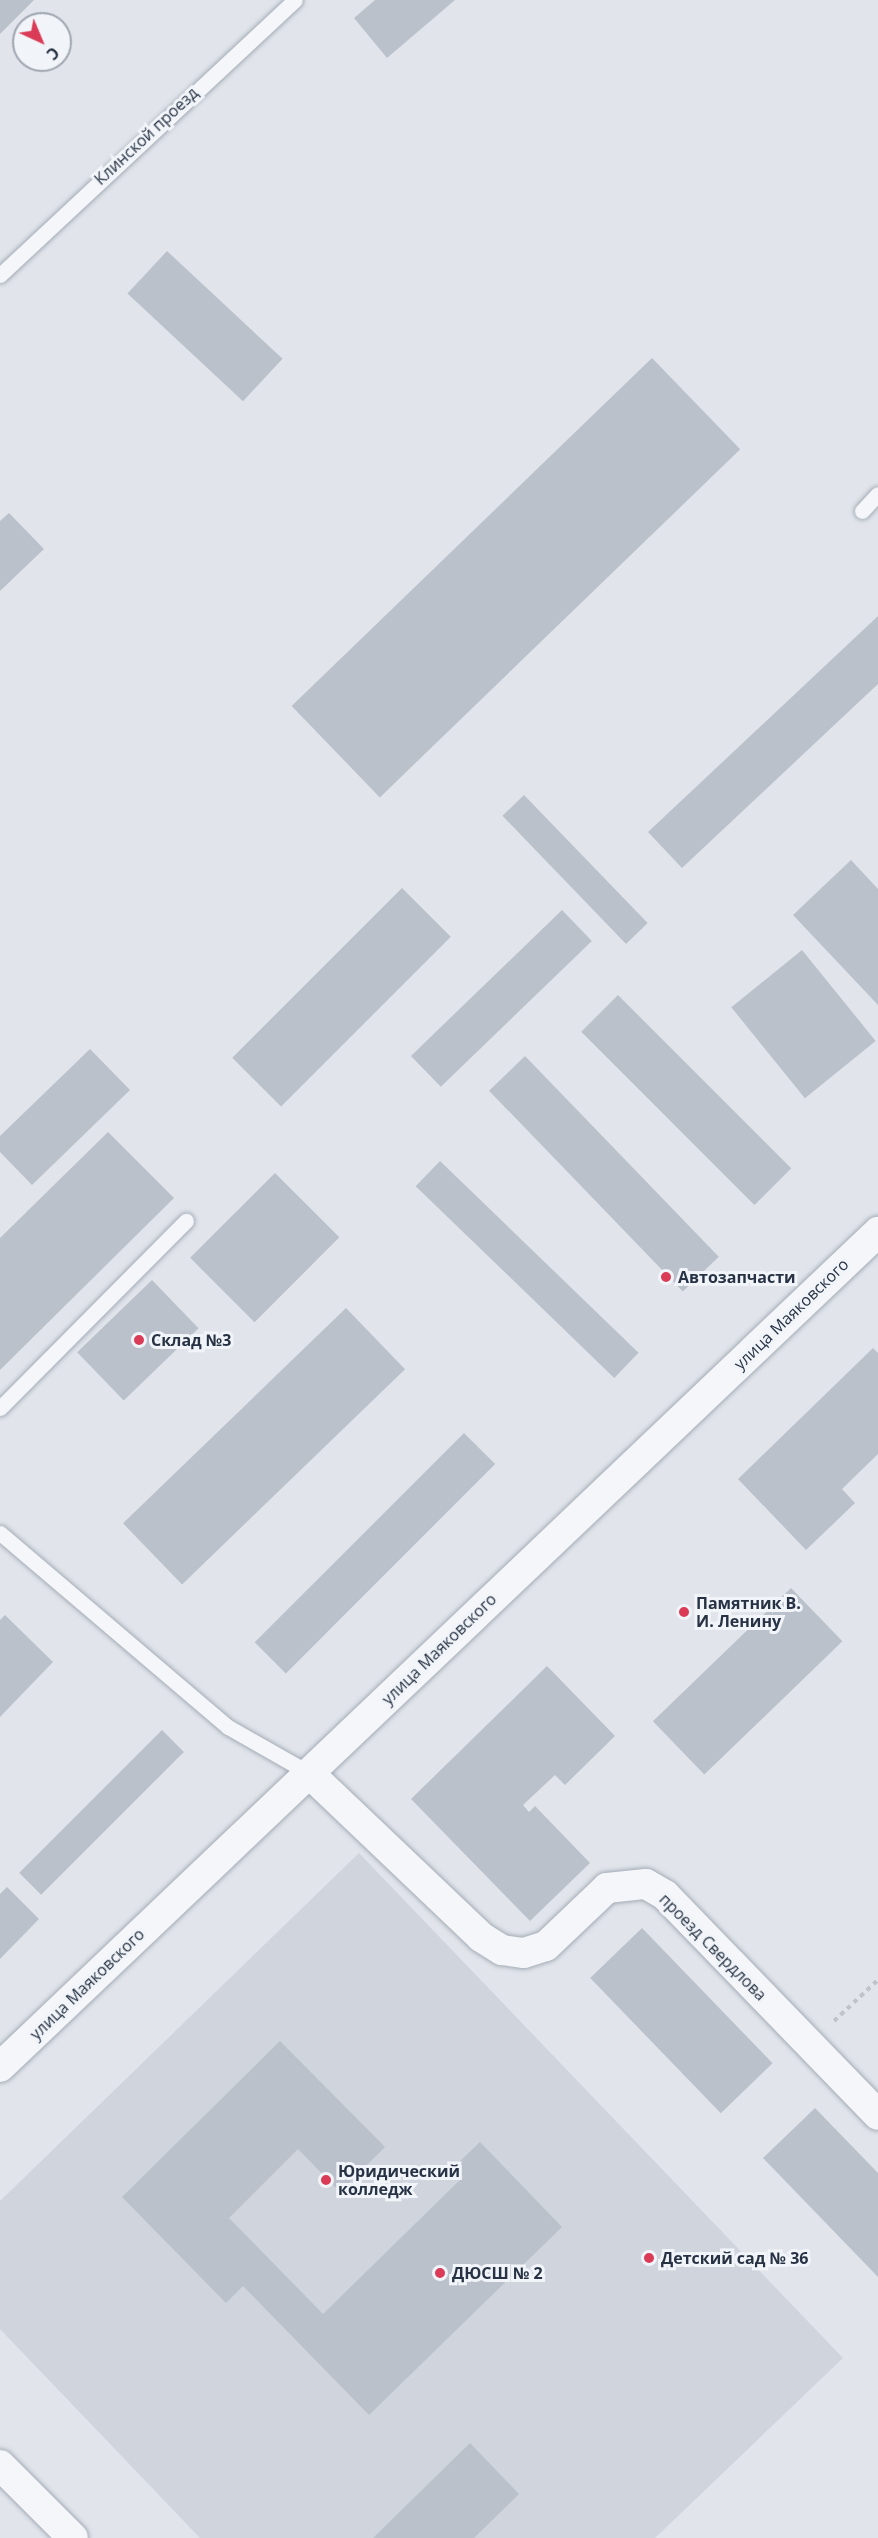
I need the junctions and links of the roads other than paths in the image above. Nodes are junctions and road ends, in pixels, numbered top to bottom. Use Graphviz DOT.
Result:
graph roads {
  1 [pos="288,2"];
  2 [pos="0,275"];
  3 [pos="878,494"];
  4 [pos="862,511"];
  5 [pos="186,1221"];
  6 [pos="877,1234"];
  7 [pos="0,1408"];
  8 [pos="0,1533"];
  9 [pos="309,1773"];
  10 [pos="0,2067"];
  11 [pos="878,2115"];
  12 [pos="0,2465"];
  13 [pos="73,2538"];
  1 -- 2 [label="lane, Клинской проезд"];
  3 -- 4 [label="lane"];
  5 -- 7 [label="lane"];
  6 -- 9 [label="street, улица Маяковского"];
  8 -- 9 [label="lane"];
  9 -- 10 [label="street, улица Маяковского"];
  9 -- 11 [label="street, проезд Свердлова"];
  12 -- 13 [label="street"];
}
